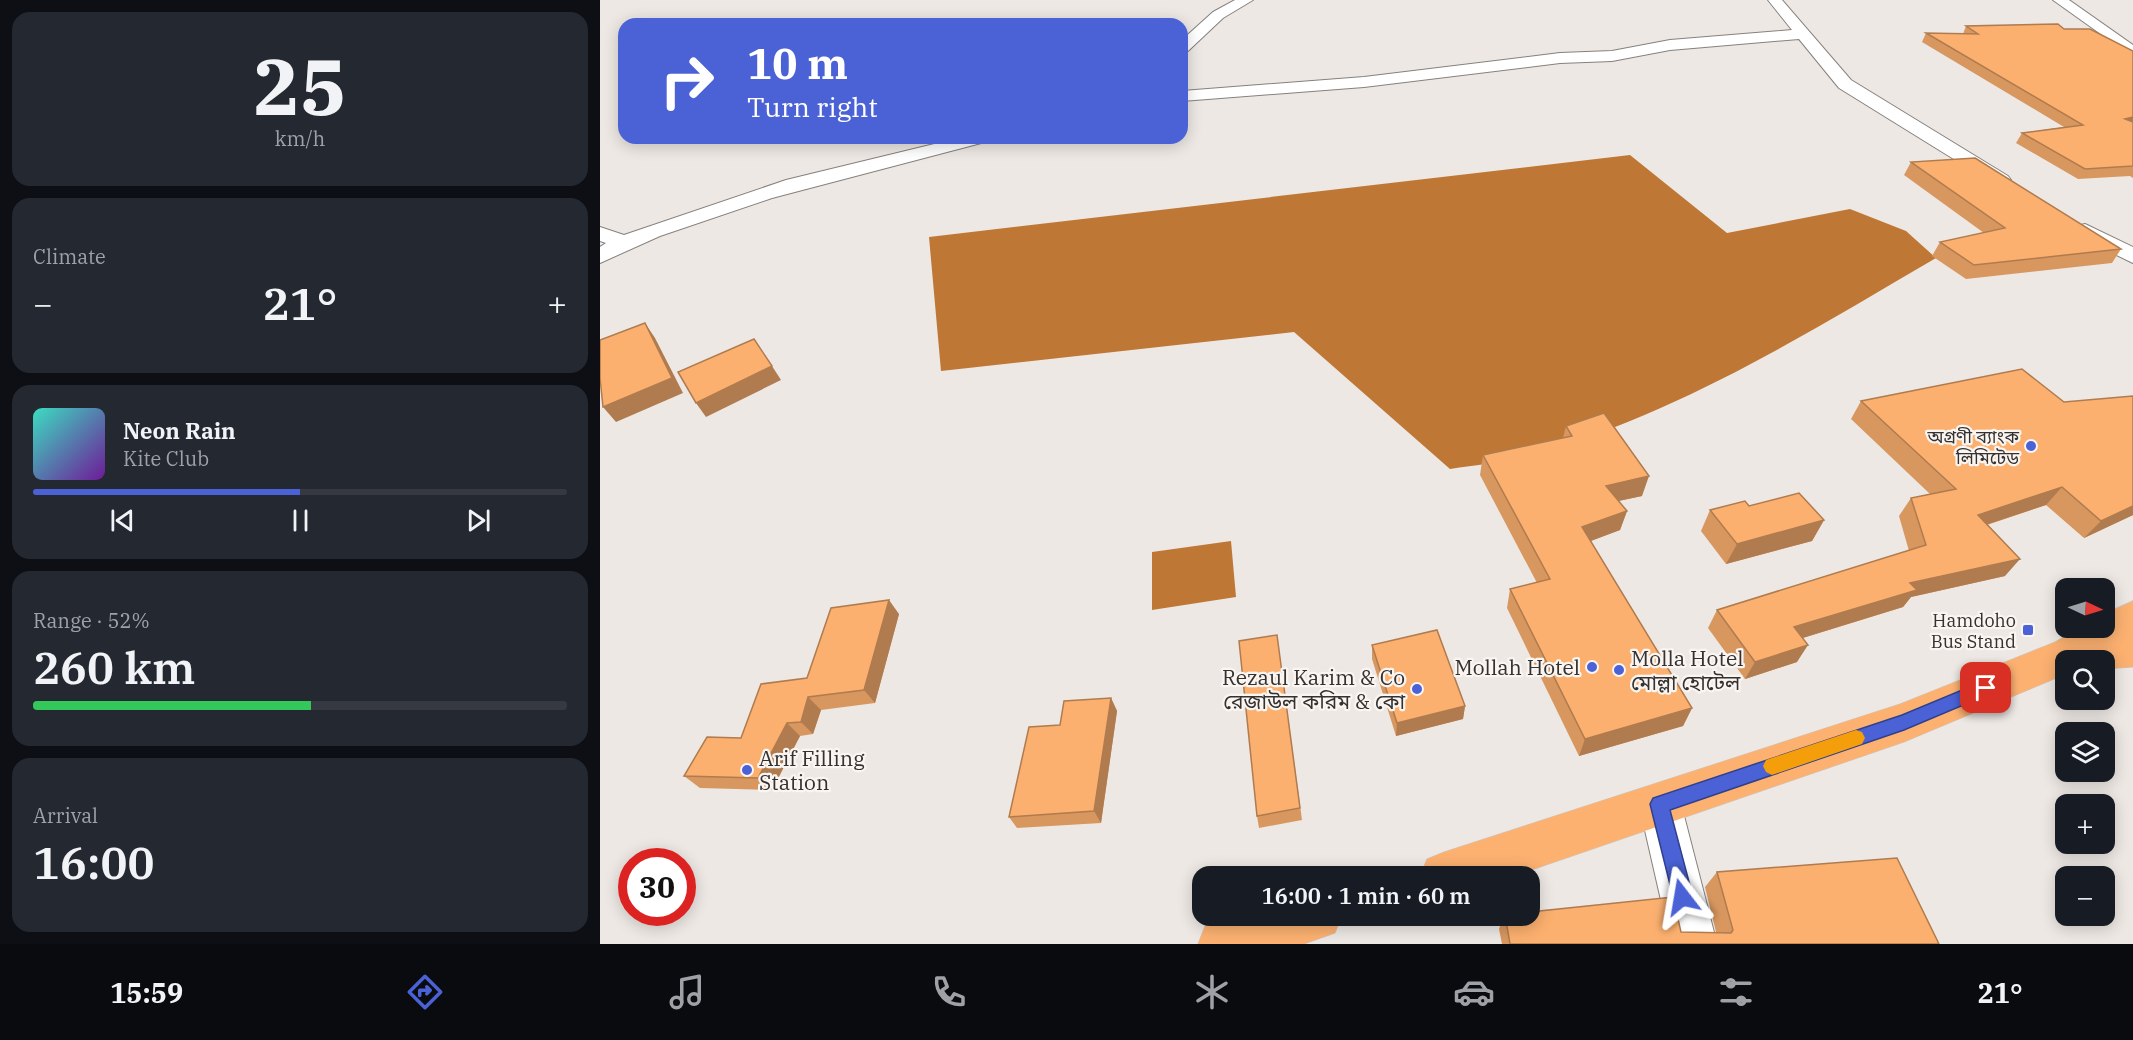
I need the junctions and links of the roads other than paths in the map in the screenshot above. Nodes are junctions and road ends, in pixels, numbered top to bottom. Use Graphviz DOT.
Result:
graph roads {
  1 [pos="1246,0"];
  2 [pos="1775,0"];
  3 [pos="2060,0"];
  4 [pos="1802,34"];
  5 [pos="1188,42"];
  6 [pos="2133,52"];
  7 [pos="1188,96"];
  8 [pos="961,144"];
  9 [pos="2015,188"];
  10 [pos="2073,224"];
  11 [pos="600,234"];
  12 [pos="625,242"];
  13 [pos="600,256"];
  14 [pos="2133,256"];
  15 [pos="2133,617"];
  16 [pos="2076,650"];
  17 [pos="2133,650"];
  18 [pos="2115,651"];
  19 [pos="2055,660"];
  20 [pos="1660,804"];
  21 [pos="1474,866"];
  22 [pos="1281,926"];
  23 [pos="1223,944"];
  24 [pos="1694,944"];
  1 -- 5 [label="street"];
  2 -- 4 [label="street"];
  3 -- 6 [label="street"];
  4 -- 7 [label="street"];
  4 -- 9 [label="street"];
  8 -- 12 [label="street"];
  10 -- 14 [label="street"];
  11 -- 12 [label="street"];
  12 -- 13 [label="street"];
  15 -- 16 [label="highway"];
  17 -- 18 [label="highway"];
  19 -- 20 [label="highway"];
  20 -- 21 [label="highway"];
  20 -- 24 [label="street"];
  22 -- 23 [label="highway"];
}
